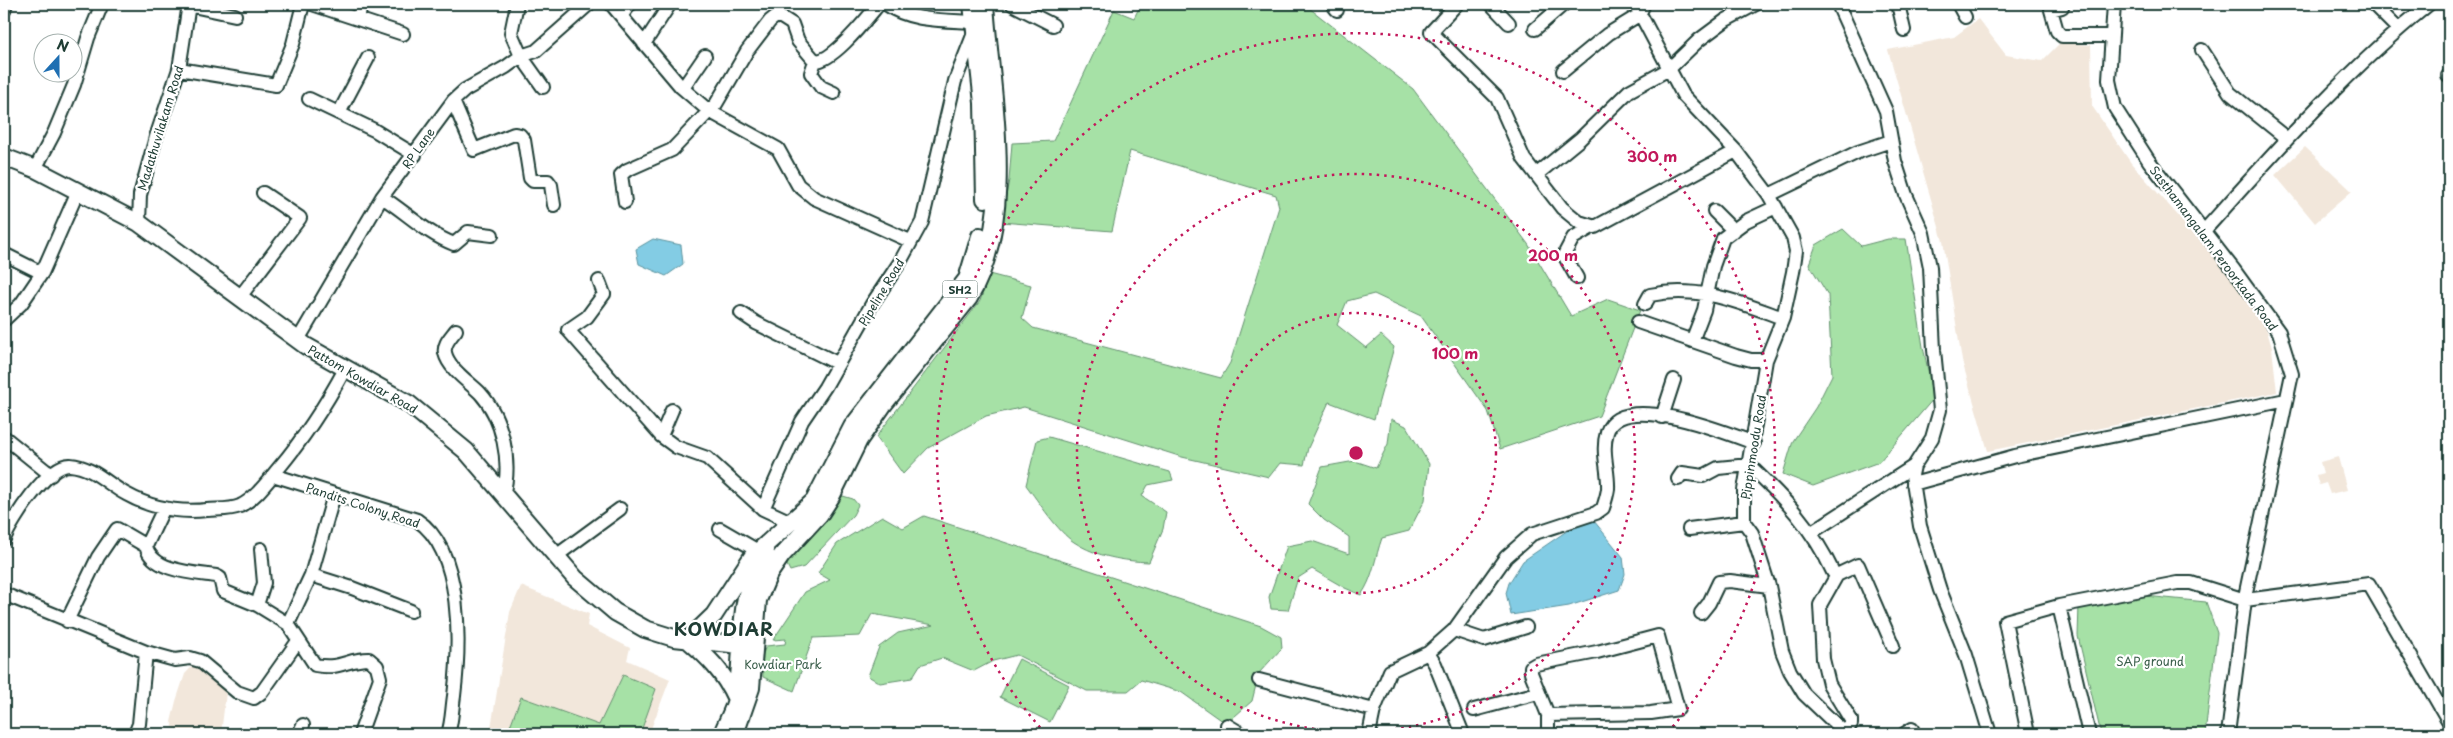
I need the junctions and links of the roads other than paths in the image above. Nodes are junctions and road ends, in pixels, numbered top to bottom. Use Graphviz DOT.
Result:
graph roads {
  1 [pos="6,4"];
  2 [pos="102,4"];
  3 [pos="188,4"];
  4 [pos="303,4"];
  5 [pos="312,4"];
  6 [pos="361,4"];
  7 [pos="517,4"];
  8 [pos="588,4"];
  9 [pos="612,4"];
  10 [pos="630,4"];
  11 [pos="670,4"];
  12 [pos="878,4"];
  13 [pos="886,4"];
  14 [pos="972,4"];
  15 [pos="985,4"];
  16 [pos="1012,4"];
  17 [pos="1457,4"];
  18 [pos="1491,4"];
  19 [pos="1564,4"];
  20 [pos="1756,4"];
  21 [pos="1840,4"];
  22 [pos="1898,4"];
  23 [pos="1958,4"];
  24 [pos="2114,4"];
  25 [pos="2373,4"];
  26 [pos="2429,4"];
  27 [pos="1639,7"];
  28 [pos="2062,7"];
  29 [pos="4,10"];
  30 [pos="236,15"];
  31 [pos="622,15"];
  32 [pos="1965,16"];
  33 [pos="358,19"];
  34 [pos="1508,23"];
  35 [pos="1053,25"];
  36 [pos="1535,29"];
  37 [pos="2398,29"];
  38 [pos="978,30"];
  39 [pos="1904,30"];
  40 [pos="403,34"];
  41 [pos="2112,36"];
  42 [pos="644,44"];
  43 [pos="2202,50"];
  44 [pos="521,56"];
  45 [pos="705,56"];
  46 [pos="368,58"];
  47 [pos="815,61"];
  48 [pos="179,69"];
  49 [pos="1669,69"];
  50 [pos="1563,71"];
  51 [pos="543,87"];
  52 [pos="683,88"];
  53 [pos="834,93"];
  54 [pos="309,98"];
  55 [pos="453,101"];
  56 [pos="709,111"];
  57 [pos="339,113"];
  58 [pos="2286,138"];
  59 [pos="1891,141"];
  60 [pos="1736,150"];
  61 [pos="415,155"];
  62 [pos="4,157"];
  63 [pos="35,169"];
  64 [pos="1536,175"];
  65 [pos="78,191"];
  66 [pos="263,193"];
  67 [pos="1769,195"];
  68 [pos="382,197"];
  69 [pos="625,202"];
  70 [pos="554,205"];
  71 [pos="1776,207"];
  72 [pos="1714,211"];
  73 [pos="140,223"];
  74 [pos="1592,227"];
  75 [pos="1734,231"];
  76 [pos="2204,231"];
  77 [pos="492,235"];
  78 [pos="910,241"];
  79 [pos="4,254"];
  80 [pos="42,272"];
  81 [pos="1577,278"];
  82 [pos="599,281"];
  83 [pos="1709,294"];
  84 [pos="239,298"];
  85 [pos="1645,304"];
  86 [pos="741,313"];
  87 [pos="1783,318"];
  88 [pos="4,320"];
  89 [pos="1638,322"];
  90 [pos="456,330"];
  91 [pos="298,340"];
  92 [pos="1692,341"];
  93 [pos="1766,360"];
  94 [pos="837,363"];
  95 [pos="345,369"];
  96 [pos="1674,380"];
  97 [pos="2286,400"];
  98 [pos="672,410"];
  99 [pos="1662,417"];
  100 [pos="661,436"];
  101 [pos="4,437"];
  102 [pos="1754,443"];
  103 [pos="1749,464"];
  104 [pos="1914,466"];
  105 [pos="51,475"];
  106 [pos="273,475"];
  107 [pos="1678,479"];
  108 [pos="1913,484"];
  109 [pos="334,495"];
  110 [pos="503,495"];
  111 [pos="164,508"];
  112 [pos="620,509"];
  113 [pos="763,510"];
  114 [pos="791,522"];
  115 [pos="1744,522"];
  116 [pos="720,529"];
  117 [pos="1689,529"];
  118 [pos="1812,532"];
  119 [pos="6,534"];
  120 [pos="146,546"];
  121 [pos="261,549"];
  122 [pos="758,551"];
  123 [pos="556,556"];
  124 [pos="311,575"];
  125 [pos="1837,575"];
  126 [pos="1769,586"];
  127 [pos="4,594"];
  128 [pos="726,597"];
  129 [pos="2245,600"];
  130 [pos="256,605"];
  131 [pos="2059,606"];
  132 [pos="411,611"];
  133 [pos="1701,613"];
  134 [pos="67,621"];
  135 [pos="288,624"];
  136 [pos="1526,627"];
  137 [pos="1454,630"];
  138 [pos="688,640"];
  139 [pos="298,641"];
  140 [pos="747,644"];
  141 [pos="1893,646"];
  142 [pos="146,652"];
  143 [pos="1428,652"];
  144 [pos="1260,680"];
  145 [pos="1538,693"];
  146 [pos="736,700"];
  147 [pos="1374,710"];
  148 [pos="1474,710"];
  149 [pos="1548,715"];
  150 [pos="2449,722"];
  151 [pos="1227,725"];
  152 [pos="1846,733"];
  153 [pos="135,734"];
  154 [pos="360,734"];
  155 [pos="448,734"];
  156 [pos="722,734"];
  157 [pos="735,734"];
  158 [pos="1242,734"];
  159 [pos="1369,734"];
  160 [pos="1463,734"];
  161 [pos="1548,734"];
  162 [pos="1990,734"];
  163 [pos="2028,734"];
  164 [pos="2090,734"];
  165 [pos="2228,734"];
  1 -- 29 [label="street"];
  2 -- 63 [label="street"];
  3 -- 30 [label="street"];
  3 -- 48 [label="street, Madathuvilakam Road"];
  4 -- 48 [label="street"];
  5 -- 33 [label="street"];
  6 -- 33 [label="street"];
  7 -- 44 [label="street"];
  8 -- 44 [label="street, RP Lane"];
  9 -- 31 [label="street"];
  10 -- 31 [label="street"];
  11 -- 42 [label="street"];
  12 -- 47 [label="street"];
  13 -- 38 [label="street"];
  14 -- 38 [label="main road, SH2"];
  15 -- 38 [label="main road"];
  16 -- 35 [label="street"];
  17 -- 64 [label="street"];
  18 -- 34 [label="street"];
  19 -- 36 [label="street"];
  20 -- 49 [label="street"];
  21 -- 59 [label="street"];
  22 -- 39 [label="street"];
  23 -- 32 [label="street"];
  24 -- 41 [label="street, Sasthamangalam Peroorkada Road"];
  25 -- 37 [label="street"];
  26 -- 37 [label="street"];
  27 -- 49 [label="street, Pippinmoodu Road"];
  27 -- 50 [label="street"];
  28 -- 41 [label="street"];
  31 -- 42 [label="street"];
  33 -- 40 [label="street"];
  37 -- 58 [label="street"];
  38 -- 78 [label="street, Pipeline Road"];
  38 -- 114 [label="main road, SH2"];
  38 -- 140 [label="main road"];
  41 -- 76 [label="street, Sasthamangalam Peroorkada Road"];
  42 -- 52 [label="street"];
  43 -- 58 [label="street"];
  44 -- 51 [label="street"];
  44 -- 55 [label="street, RP Lane"];
  45 -- 52 [label="street"];
  46 -- 57 [label="street"];
  47 -- 53 [label="street"];
  47 -- 56 [label="street"];
  48 -- 73 [label="street, Madathuvilakam Road"];
  49 -- 60 [label="street, Pippinmoodu Road"];
  49 -- 64 [label="street"];
  52 -- 56 [label="street"];
  54 -- 57 [label="street"];
  55 -- 61 [label="street, RP Lane"];
  55 -- 70 [label="street"];
  56 -- 69 [label="street"];
  56 -- 78 [label="street"];
  57 -- 61 [label="street"];
  58 -- 76 [label="street"];
  59 -- 67 [label="street"];
  59 -- 104 [label="street"];
  60 -- 67 [label="street, Pippinmoodu Road"];
  60 -- 74 [label="street"];
  61 -- 68 [label="street, RP Lane"];
  62 -- 63 [label="main road, Pattom Kowdiar Road"];
  63 -- 65 [label="main road, Pattom Kowdiar Road"];
  64 -- 74 [label="street"];
  65 -- 73 [label="main road, Pattom Kowdiar Road"];
  65 -- 80 [label="street"];
  66 -- 84 [label="street"];
  67 -- 71 [label="street, Pippinmoodu Road"];
  68 -- 77 [label="street"];
  68 -- 91 [label="street, RP Lane"];
  71 -- 75 [label="street"];
  71 -- 87 [label="street, Pippinmoodu Road"];
  72 -- 75 [label="street"];
  73 -- 84 [label="main road, Pattom Kowdiar Road"];
  74 -- 81 [label="street"];
  75 -- 83 [label="street"];
  76 -- 97 [label="street, Sasthamangalam Peroorkada Road"];
  78 -- 94 [label="street, Pipeline Road"];
  79 -- 80 [label="street"];
  80 -- 88 [label="street"];
  82 -- 100 [label="street"];
  83 -- 85 [label="street"];
  83 -- 87 [label="street"];
  83 -- 92 [label="street"];
  84 -- 91 [label="main road, Pattom Kowdiar Road"];
  86 -- 94 [label="street"];
  87 -- 93 [label="street, Pippinmoodu Road"];
  89 -- 92 [label="street"];
  90 -- 110 [label="street"];
  91 -- 95 [label="main road, Pattom Kowdiar Road"];
  92 -- 93 [label="street"];
  93 -- 102 [label="street, Pippinmoodu Road"];
  94 -- 113 [label="street, Pipeline Road"];
  95 -- 106 [label="street"];
  95 -- 110 [label="main road, Pattom Kowdiar Road"];
  96 -- 99 [label="street"];
  97 -- 108 [label="street"];
  97 -- 129 [label="street, Sasthamangalam Peroorkada Road"];
  98 -- 100 [label="street"];
  99 -- 102 [label="street"];
  99 -- 137 [label="street"];
  100 -- 113 [label="street"];
  101 -- 105 [label="street"];
  102 -- 103 [label="street, Pippinmoodu Road"];
  103 -- 107 [label="street"];
  103 -- 115 [label="street, Pippinmoodu Road"];
  103 -- 118 [label="street"];
  104 -- 108 [label="street"];
  104 -- 118 [label="street"];
  105 -- 111 [label="street"];
  105 -- 119 [label="street"];
  106 -- 109 [label="street, Pandits Colony Road"];
  106 -- 111 [label="street"];
  108 -- 162 [label="street"];
  109 -- 124 [label="street"];
  109 -- 155 [label="street, Pandits Colony Road"];
  110 -- 123 [label="main road, Pattom Kowdiar Road"];
  111 -- 120 [label="street"];
  112 -- 123 [label="street"];
  113 -- 114 [label="street"];
  114 -- 122 [label="main road"];
  114 -- 140 [label="main road, SH2"];
  115 -- 117 [label="street"];
  115 -- 126 [label="street, Pippinmoodu Road"];
  116 -- 122 [label="street"];
  118 -- 125 [label="street"];
  120 -- 130 [label="street"];
  120 -- 134 [label="street"];
  121 -- 130 [label="street"];
  122 -- 128 [label="main road"];
  123 -- 138 [label="main road, Pattom Kowdiar Road"];
  124 -- 132 [label="street"];
  124 -- 135 [label="street"];
  125 -- 141 [label="street"];
  125 -- 152 [label="street"];
  126 -- 133 [label="street"];
  126 -- 152 [label="street, Pippinmoodu Road"];
  127 -- 134 [label="street"];
  128 -- 138 [label="main road"];
  128 -- 140 [label="main road, SH2"];
  129 -- 131 [label="street"];
  129 -- 150 [label="street"];
  129 -- 165 [label="street, Sasthamangalam Peroorkada Road"];
  130 -- 135 [label="street"];
  131 -- 163 [label="street"];
  131 -- 164 [label="street"];
  134 -- 142 [label="street"];
  135 -- 139 [label="street"];
  136 -- 137 [label="street"];
  137 -- 143 [label="street"];
  138 -- 140 [label="main road, Pattom Kowdiar Road"];
  138 -- 146 [label="main road"];
  139 -- 142 [label="street"];
  139 -- 154 [label="street"];
  140 -- 146 [label="main road, SH2"];
  140 -- 157 [label="main road"];
  142 -- 153 [label="street"];
  143 -- 147 [label="street"];
  143 -- 160 [label="street"];
  144 -- 147 [label="street"];
  145 -- 148 [label="street"];
  145 -- 149 [label="street"];
  145 -- 149 [label="street"];
  146 -- 156 [label="main road, SH2"];
  147 -- 159 [label="street"];
  149 -- 161 [label="street"];
  151 -- 158 [label="street"];
}
